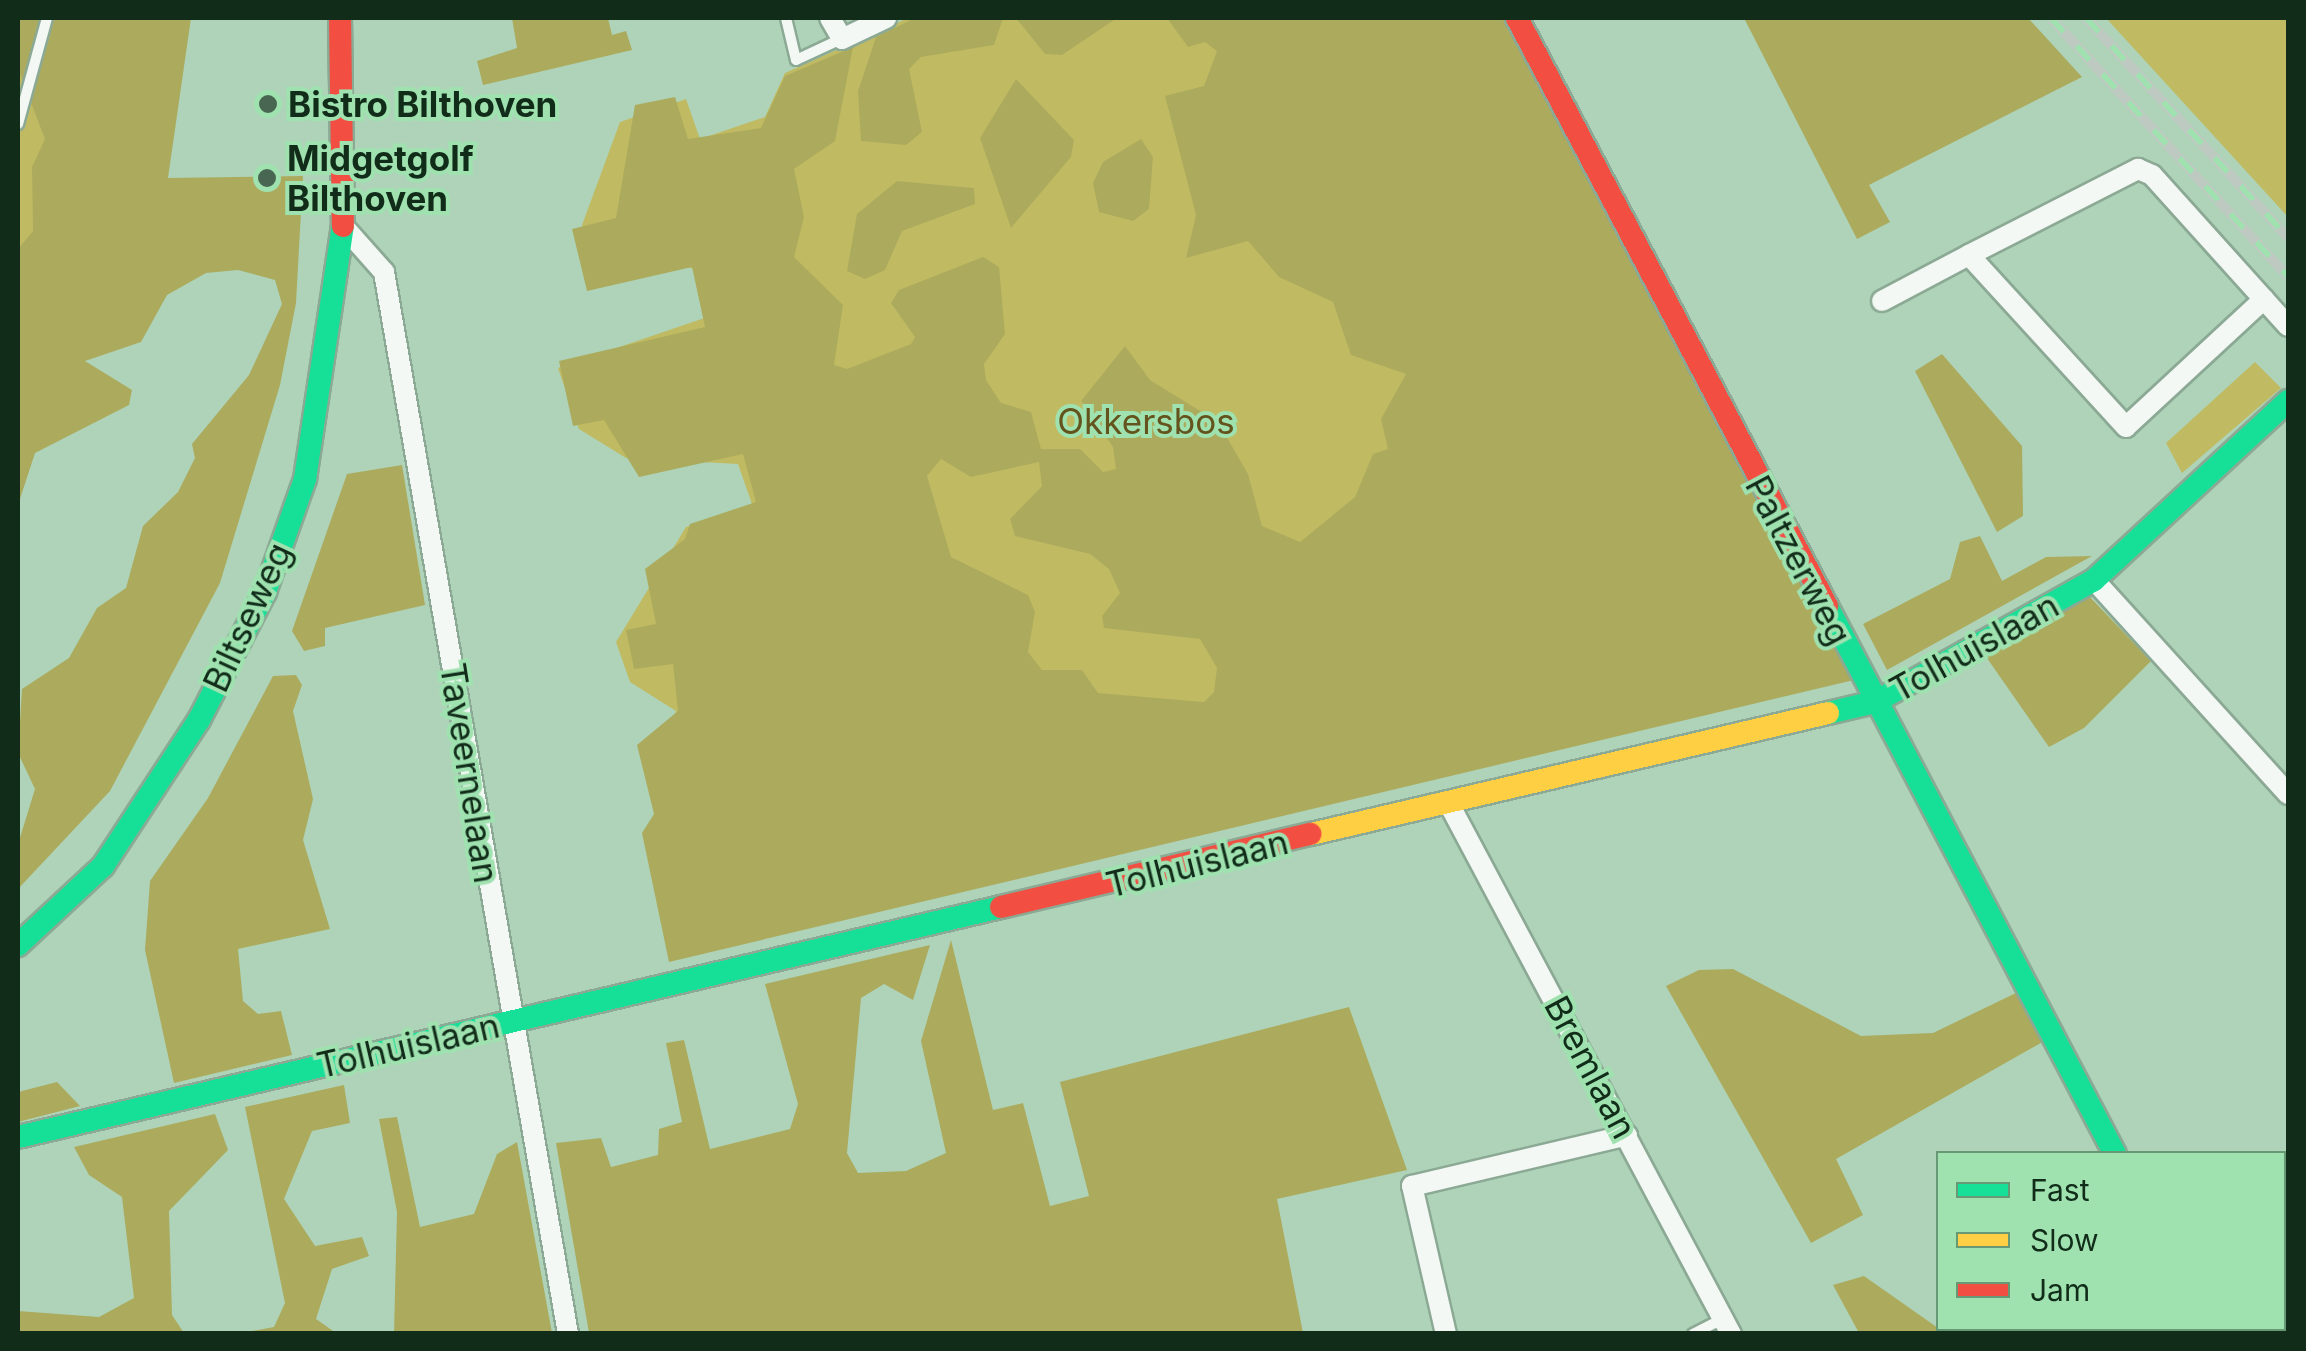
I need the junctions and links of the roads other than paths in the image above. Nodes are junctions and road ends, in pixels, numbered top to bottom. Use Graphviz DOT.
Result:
graph roads {
  1 [pos="47,18"];
  2 [pos="340,18"];
  3 [pos="786,18"];
  4 [pos="830,18"];
  5 [pos="886,18"];
  6 [pos="1517,18"];
  7 [pos="842,38"];
  8 [pos="18,124"];
  9 [pos="344,227"];
  10 [pos="1969,255"];
  11 [pos="2264,299"];
  12 [pos="1882,301"];
  13 [pos="2288,326"];
  14 [pos="2288,401"];
  15 [pos="2094,580"];
  16 [pos="1874,702"];
  17 [pos="2288,794"];
  18 [pos="1448,802"];
  19 [pos="18,945"];
  20 [pos="511,1020"];
  21 [pos="1627,1135"];
  22 [pos="18,1137"];
  23 [pos="2113,1151"];
  24 [pos="1727,1326"];
  25 [pos="568,1334"];
  26 [pos="1446,1334"];
  27 [pos="1693,1334"];
  1 -- 8 [label="lane"];
  2 -- 9 [label="street, Biltseweg"];
  3 -- 7 [label="lane"];
  4 -- 7 [label="street"];
  5 -- 7 [label="street"];
  6 -- 16 [label="street, Paltzerweg"];
  9 -- 19 [label="street, Biltseweg"];
  9 -- 20 [label="street, Taveernelaan"];
  10 -- 11 [label="street"];
  10 -- 11 [label="street"];
  10 -- 12 [label="street"];
  11 -- 13 [label="street"];
  14 -- 15 [label="street, Tolhuislaan"];
  15 -- 16 [label="street, Tolhuislaan"];
  15 -- 17 [label="street"];
  16 -- 18 [label="street, Tolhuislaan"];
  16 -- 23 [label="street, Paltzerweg"];
  18 -- 20 [label="street, Tolhuislaan"];
  18 -- 21 [label="street, Bremlaan"];
  20 -- 22 [label="street, Tolhuislaan"];
  20 -- 25 [label="street, Taveernelaan"];
  21 -- 24 [label="street, Bremlaan"];
  21 -- 26 [label="street"];
  24 -- 27 [label="lane"];
}
